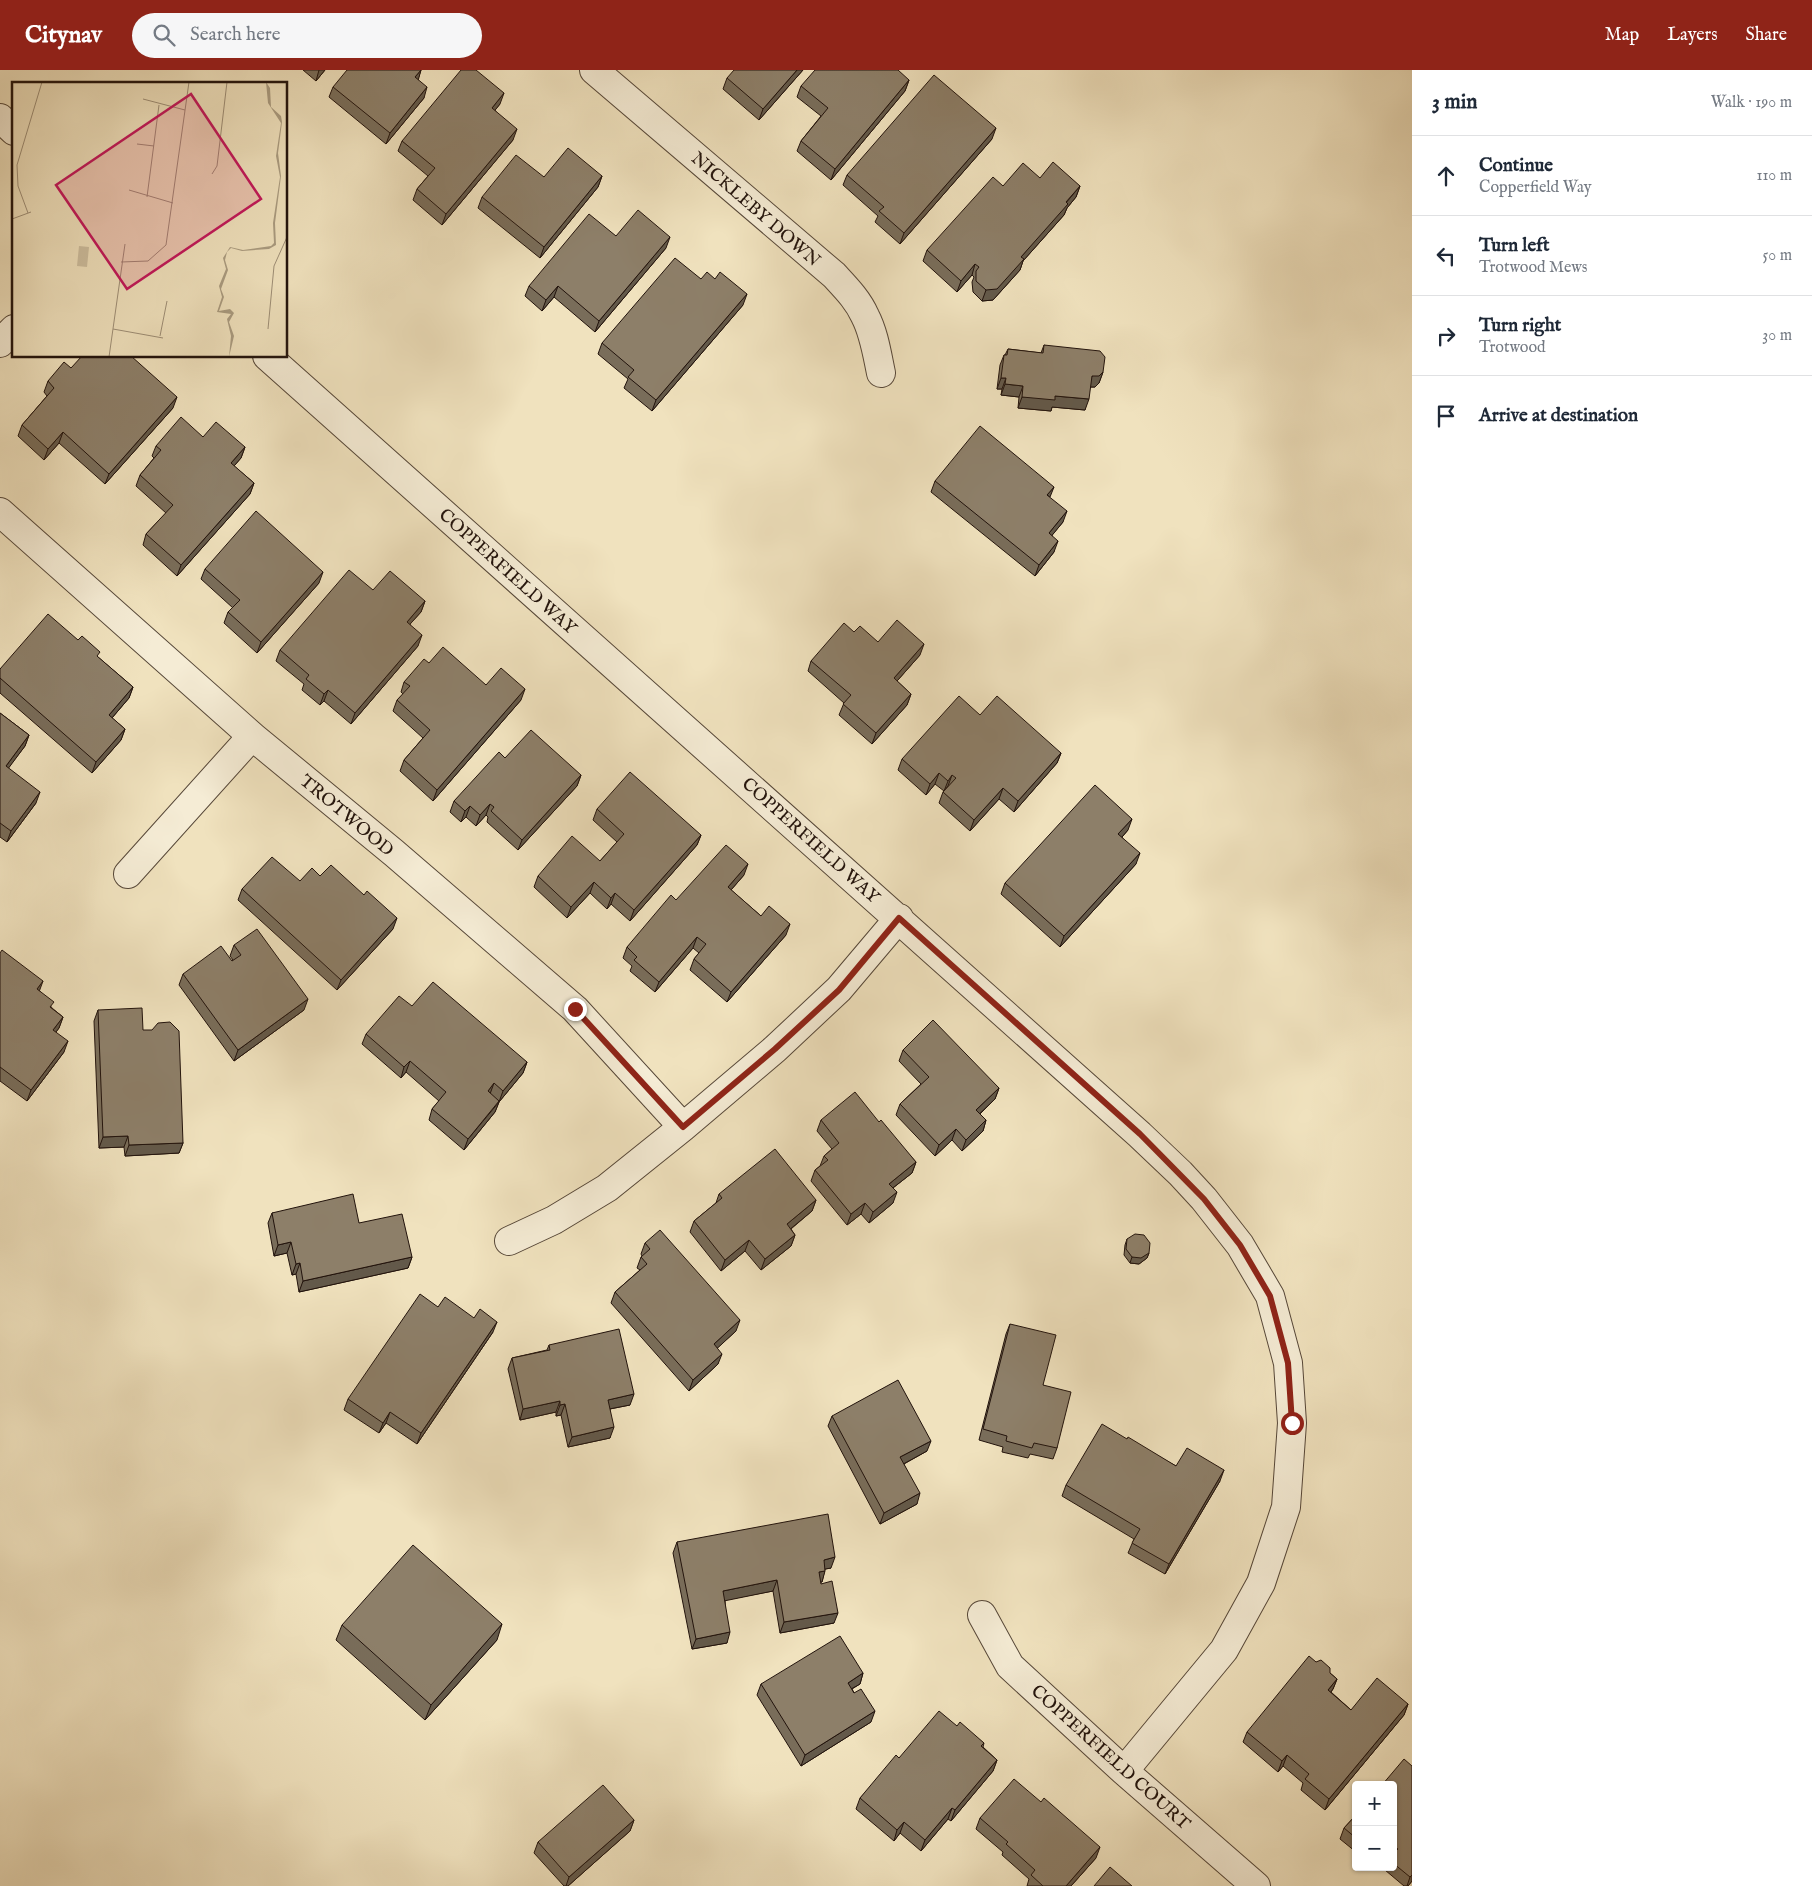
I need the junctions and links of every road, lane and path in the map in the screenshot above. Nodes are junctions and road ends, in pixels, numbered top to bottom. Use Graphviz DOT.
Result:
graph roads {
  1 [pos="594,70"];
  2 [pos="0,118"];
  3 [pos="12,129"];
  4 [pos="12,331"];
  5 [pos="0,344"];
  6 [pos="268,358"];
  7 [pos="881,373"];
  8 [pos="0,512"];
  9 [pos="252,736"];
  10 [pos="128,874"];
  11 [pos="899,918"];
  12 [pos="683,1127"];
  13 [pos="509,1240"];
  14 [pos="982,1614"];
  15 [pos="1124,1771"];
  16 [pos="1256,1886"];
  1 -- 7 [label="street, NICKLEBY DOWN"];
  2 -- 3 [label="street"];
  4 -- 5 [label="street"];
  6 -- 11 [label="street, COPPERFIELD WAY"];
  8 -- 9 [label="street, TROTWOOD"];
  9 -- 10 [label="street"];
  9 -- 12 [label="street, TROTWOOD"];
  11 -- 12 [label="street"];
  11 -- 15 [label="street, COPPERFIELD WAY"];
  12 -- 13 [label="street"];
  14 -- 15 [label="street, COPPERFIELD COURT"];
  15 -- 16 [label="street, COPPERFIELD COURT"];
}
